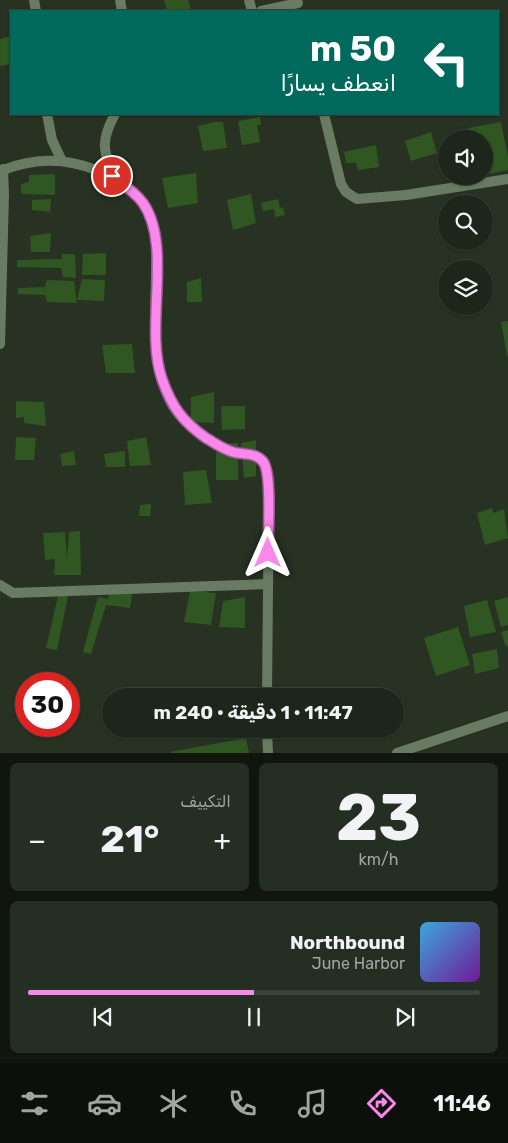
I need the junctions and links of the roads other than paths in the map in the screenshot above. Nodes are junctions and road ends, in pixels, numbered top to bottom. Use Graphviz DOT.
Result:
graph roads {
  1 [pos="299,5"];
  2 [pos="267,10"];
  3 [pos="47,115"];
  4 [pos="114,115"];
  5 [pos="324,115"];
  6 [pos="62,161"];
  7 [pos="2,170"];
  8 [pos="112,176"];
  9 [pos="508,179"];
  10 [pos="1,299"];
  11 [pos="0,344"];
  12 [pos="268,584"];
  13 [pos="0,585"];
  14 [pos="267,688"];
  15 [pos="508,716"];
  16 [pos="268,738"];
  17 [pos="268,753"];
  18 [pos="397,753"];
  1 -- 2 [label="street"];
  3 -- 6 [label="street"];
  4 -- 8 [label="street"];
  5 -- 9 [label="street"];
  6 -- 7 [label="street"];
  6 -- 8 [label="street"];
  7 -- 10 [label="street"];
  8 -- 12 [label="street"];
  10 -- 11 [label="street"];
  12 -- 13 [label="street"];
  12 -- 14 [label="street"];
  15 -- 18 [label="street"];
  16 -- 17 [label="street"];
}
